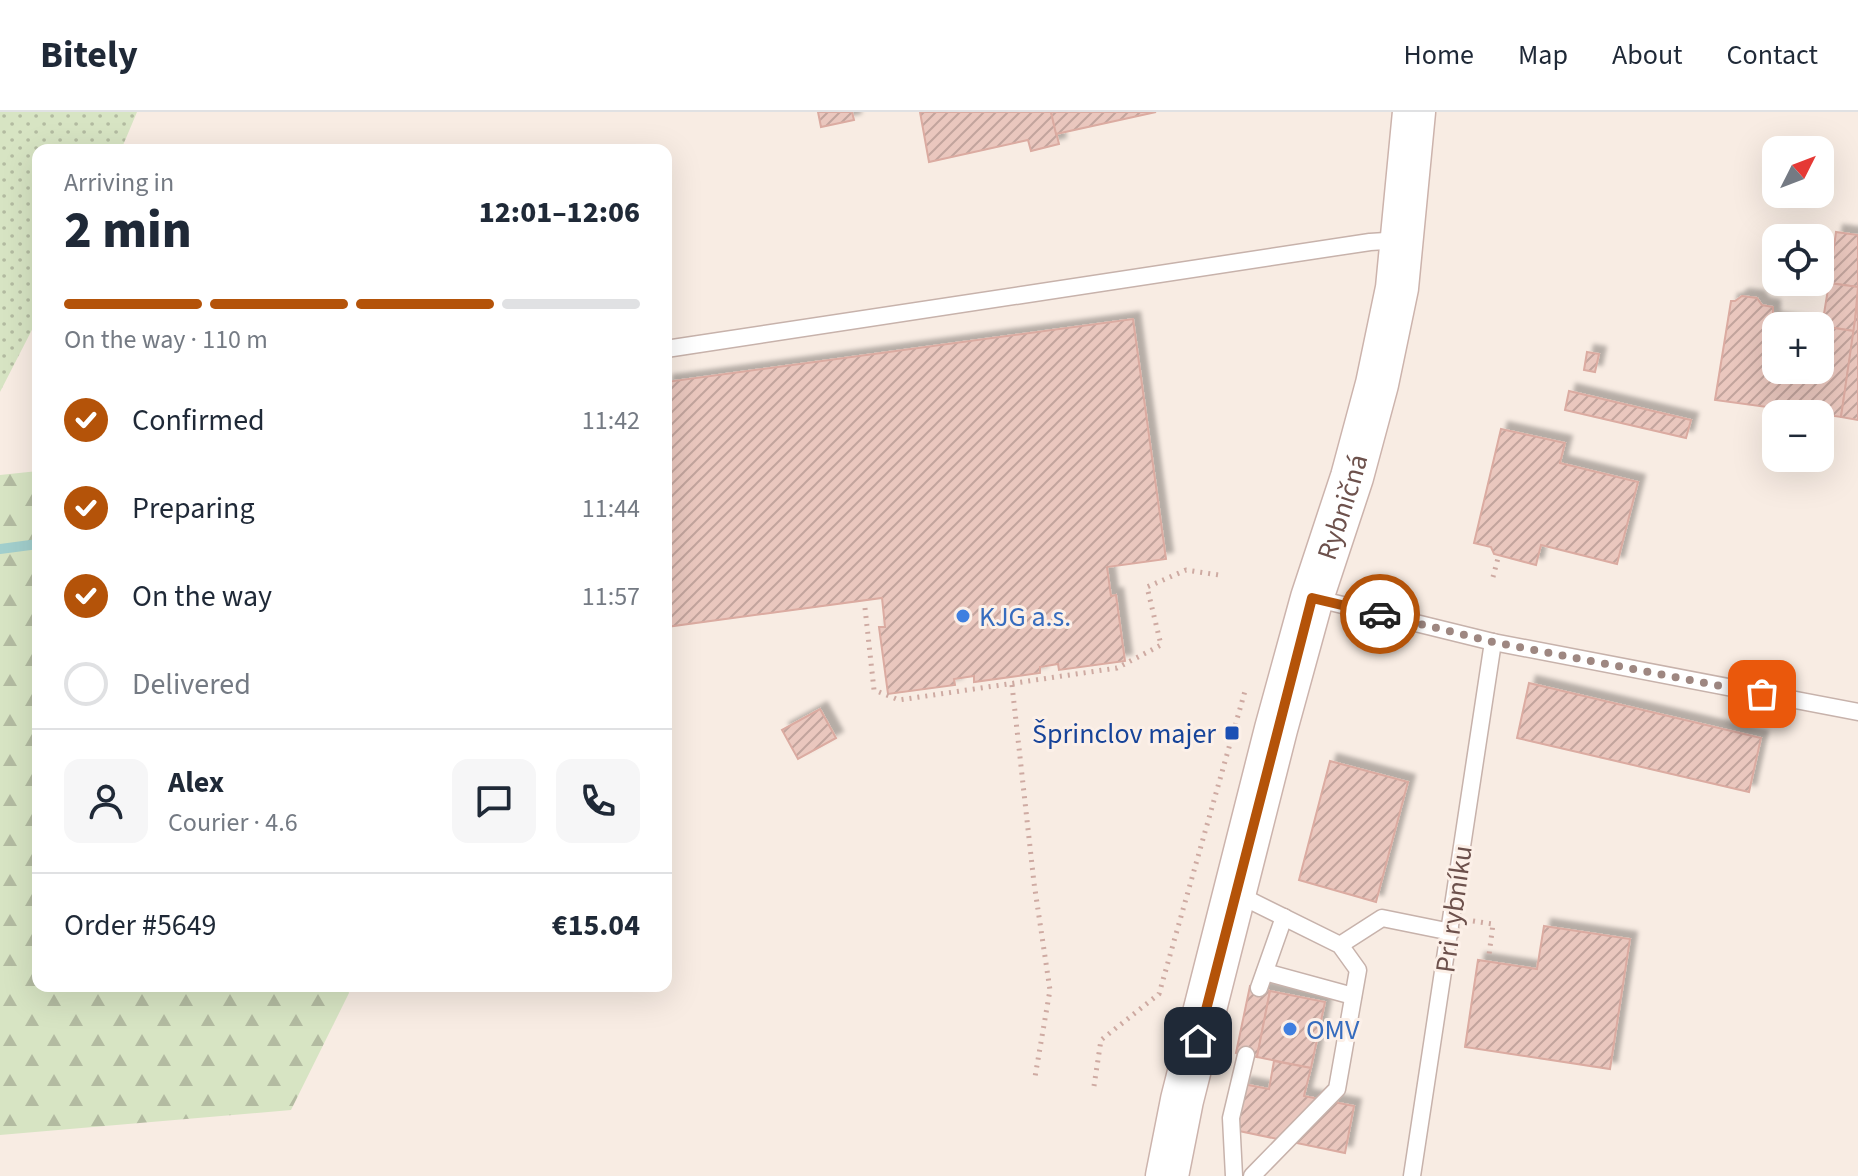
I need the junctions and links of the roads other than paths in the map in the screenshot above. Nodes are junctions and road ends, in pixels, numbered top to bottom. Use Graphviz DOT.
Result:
graph roads {
  1 [pos="1414,112"];
  2 [pos="1403,240"];
  3 [pos="672,348"];
  4 [pos="1312,598"];
  5 [pos="1493,642"];
  6 [pos="1858,712"];
  7 [pos="1235,893"];
  8 [pos="1284,917"];
  9 [pos="1452,925"];
  10 [pos="1340,945"];
  11 [pos="1353,996"];
  12 [pos="1246,1055"];
  13 [pos="1167,1176"];
  14 [pos="1234,1176"];
  15 [pos="1252,1176"];
  16 [pos="1412,1176"];
  1 -- 2 [label="main road, Rybničná"];
  2 -- 3 [label="lane"];
  2 -- 4 [label="main road, Rybničná"];
  4 -- 5 [label="lane"];
  4 -- 7 [label="main road, Rybničná"];
  5 -- 6 [label="lane"];
  5 -- 9 [label="lane, Pri rybníku"];
  7 -- 8 [label="lane"];
  7 -- 13 [label="main road, Rybničná"];
  8 -- 10 [label="lane"];
  8 -- 11 [label="lane"];
  9 -- 10 [label="lane"];
  9 -- 16 [label="lane, Pri rybníku"];
  10 -- 11 [label="lane"];
  11 -- 15 [label="lane"];
  12 -- 14 [label="lane"];
}
